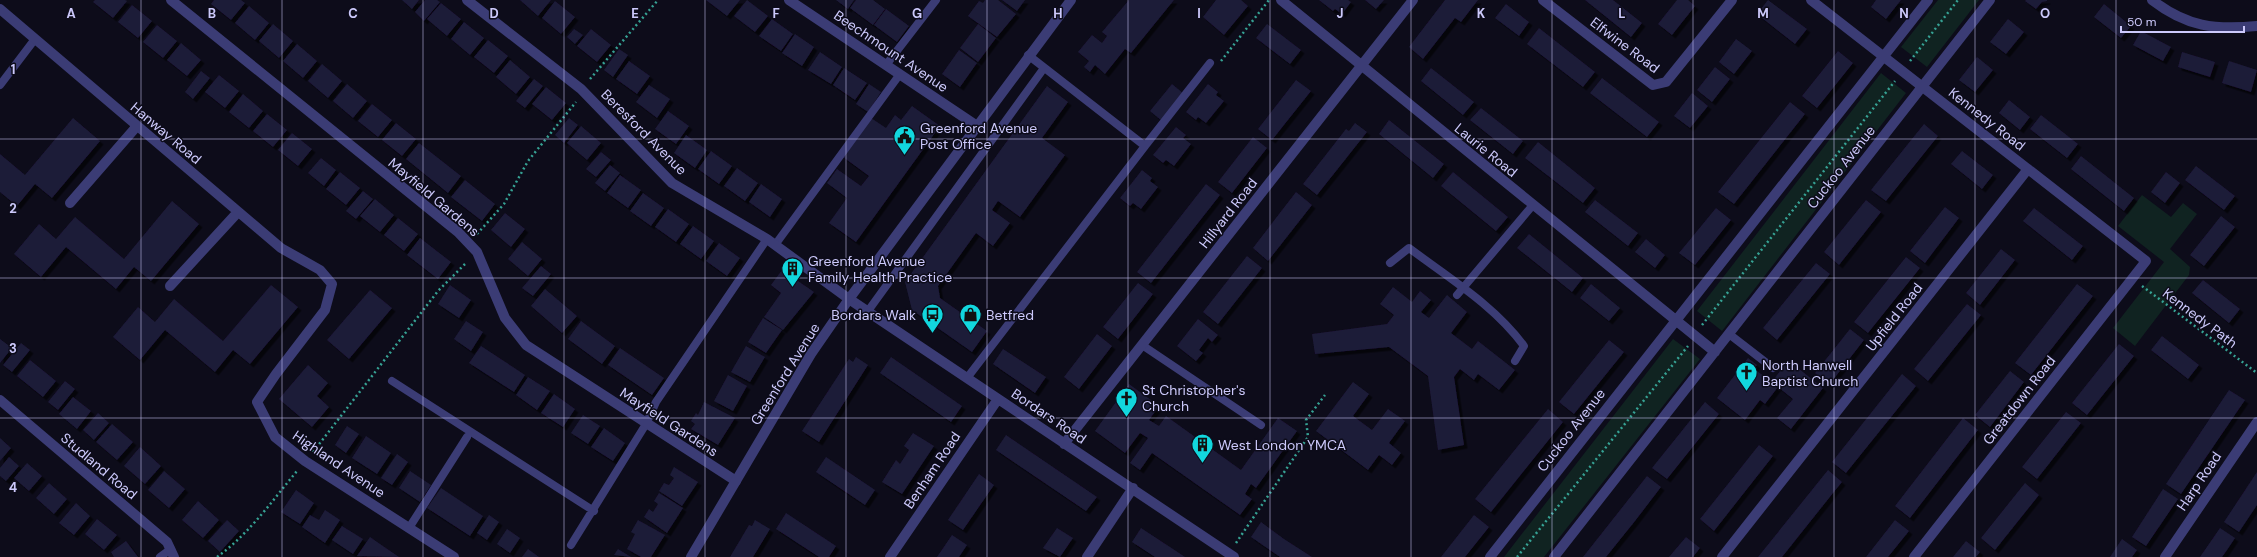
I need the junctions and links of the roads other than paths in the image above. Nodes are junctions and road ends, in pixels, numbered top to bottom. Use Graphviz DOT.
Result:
graph roads {
  1 [pos="171,0"];
  2 [pos="467,0"];
  3 [pos="789,0"];
  4 [pos="936,0"];
  5 [pos="1071,0"];
  6 [pos="1281,0"];
  7 [pos="1413,0"];
  8 [pos="1543,0"];
  9 [pos="1732,0"];
  10 [pos="1811,0"];
  11 [pos="1928,0"];
  12 [pos="1990,0"];
  13 [pos="2152,0"];
  14 [pos="0,9"];
  15 [pos="2257,26"];
  16 [pos="35,39"];
  17 [pos="1028,55"];
  18 [pos="1884,56"];
  19 [pos="1210,63"];
  20 [pos="886,66"];
  21 [pos="1361,66"];
  22 [pos="1044,68"];
  23 [pos="900,74"];
  24 [pos="0,85"];
  25 [pos="1922,86"];
  26 [pos="137,126"];
  27 [pos="977,126"];
  28 [pos="1145,146"];
  29 [pos="2028,169"];
  30 [pos="70,203"];
  31 [pos="1533,205"];
  32 [pos="238,212"];
  33 [pos="771,242"];
  34 [pos="2146,261"];
  35 [pos="1390,263"];
  36 [pos="320,270"];
  37 [pos="170,286"];
  38 [pos="1460,292"];
  39 [pos="849,299"];
  40 [pos="868,311"];
  41 [pos="1674,321"];
  42 [pos="1729,334"];
  43 [pos="1142,345"];
  44 [pos="1715,352"];
  45 [pos="1515,361"];
  46 [pos="1773,368"];
  47 [pos="967,378"];
  48 [pos="392,381"];
  49 [pos="998,399"];
  50 [pos="0,400"];
  51 [pos="2257,422"];
  52 [pos="646,424"];
  53 [pos="1261,425"];
  54 [pos="467,437"];
  55 [pos="1064,444"];
  56 [pos="736,481"];
  57 [pos="1133,488"];
  58 [pos="594,511"];
  59 [pos="409,528"];
  60 [pos="571,545"];
  61 [pos="173,553"];
  62 [pos="1231,555"];
  63 [pos="160,557"];
  64 [pos="454,557"];
  65 [pos="691,557"];
  66 [pos="890,557"];
  67 [pos="1087,557"];
  68 [pos="1490,557"];
  69 [pos="1554,557"];
  70 [pos="1722,557"];
  71 [pos="1914,557"];
  72 [pos="2165,557"];
  1 -- 52 [label="street, Mayfield Gardens"];
  2 -- 33 [label="street, Beresford Avenue"];
  3 -- 20 [label="street, Beechmount Avenue"];
  4 -- 20 [label="lane"];
  5 -- 17 [label="street, Greenford Avenue"];
  6 -- 21 [label="street, Laurie Road"];
  7 -- 21 [label="street, Hillyard Road"];
  8 -- 9 [label="street, Elfwine Road"];
  10 -- 18 [label="street, Kennedy Road"];
  11 -- 18 [label="street, Cuckoo Avenue"];
  12 -- 25 [label="street, Cuckoo Avenue"];
  13 -- 15 [label="street"];
  14 -- 16 [label="street, Hanway Road"];
  16 -- 24 [label="lane"];
  16 -- 26 [label="street, Hanway Road"];
  17 -- 22 [label="lane"];
  17 -- 27 [label="street, Greenford Avenue"];
  18 -- 25 [label="street, Kennedy Road"];
  18 -- 41 [label="street, Cuckoo Avenue"];
  19 -- 28 [label="lane"];
  20 -- 23 [label="street, Beechmount Avenue"];
  21 -- 31 [label="street, Laurie Road"];
  21 -- 43 [label="street, Hillyard Road"];
  22 -- 28 [label="lane"];
  22 -- 40 [label="lane"];
  23 -- 27 [label="street, Beechmount Avenue"];
  23 -- 33 [label="lane"];
  25 -- 29 [label="street, Kennedy Road"];
  25 -- 42 [label="street, Cuckoo Avenue"];
  26 -- 30 [label="street"];
  26 -- 32 [label="street, Hanway Road"];
  27 -- 39 [label="street, Greenford Avenue"];
  28 -- 47 [label="lane"];
  29 -- 34 [label="street, Kennedy Road"];
  29 -- 70 [label="street, Upfield Road"];
  31 -- 38 [label="lane"];
  31 -- 41 [label="street, Laurie Road"];
  32 -- 36 [label="street, Hanway Road"];
  32 -- 37 [label="street"];
  33 -- 39 [label="street, Beresford Avenue"];
  33 -- 52 [label="lane"];
  34 -- 71 [label="street, Greatdown Road"];
  35 -- 38 [label="lane"];
  36 -- 59 [label="street, Highland Avenue"];
  38 -- 45 [label="lane"];
  39 -- 40 [label="street, Bordars Road"];
  39 -- 56 [label="street, Greenford Avenue"];
  40 -- 47 [label="street, Bordars Road"];
  41 -- 44 [label="street"];
  41 -- 68 [label="street, Cuckoo Avenue"];
  42 -- 44 [label="street, Cuckoo Avenue"];
  42 -- 46 [label="lane"];
  43 -- 53 [label="lane"];
  43 -- 55 [label="street, Hillyard Road"];
  44 -- 69 [label="street, Cuckoo Avenue"];
  47 -- 49 [label="street, Bordars Road"];
  48 -- 58 [label="lane"];
  49 -- 55 [label="street, Bordars Road"];
  49 -- 66 [label="street, Benham Road"];
  50 -- 61 [label="street, Studland Road"];
  51 -- 72 [label="street, Harp Road"];
  52 -- 56 [label="street, Mayfield Gardens"];
  52 -- 58 [label="lane"];
  54 -- 59 [label="lane"];
  55 -- 57 [label="street, Bordars Road"];
  56 -- 65 [label="street, Greenford Avenue"];
  57 -- 62 [label="street, Bordars Road"];
  57 -- 67 [label="street"];
  58 -- 60 [label="lane"];
  59 -- 64 [label="street, Highland Avenue"];
  61 -- 63 [label="lane"];
}
